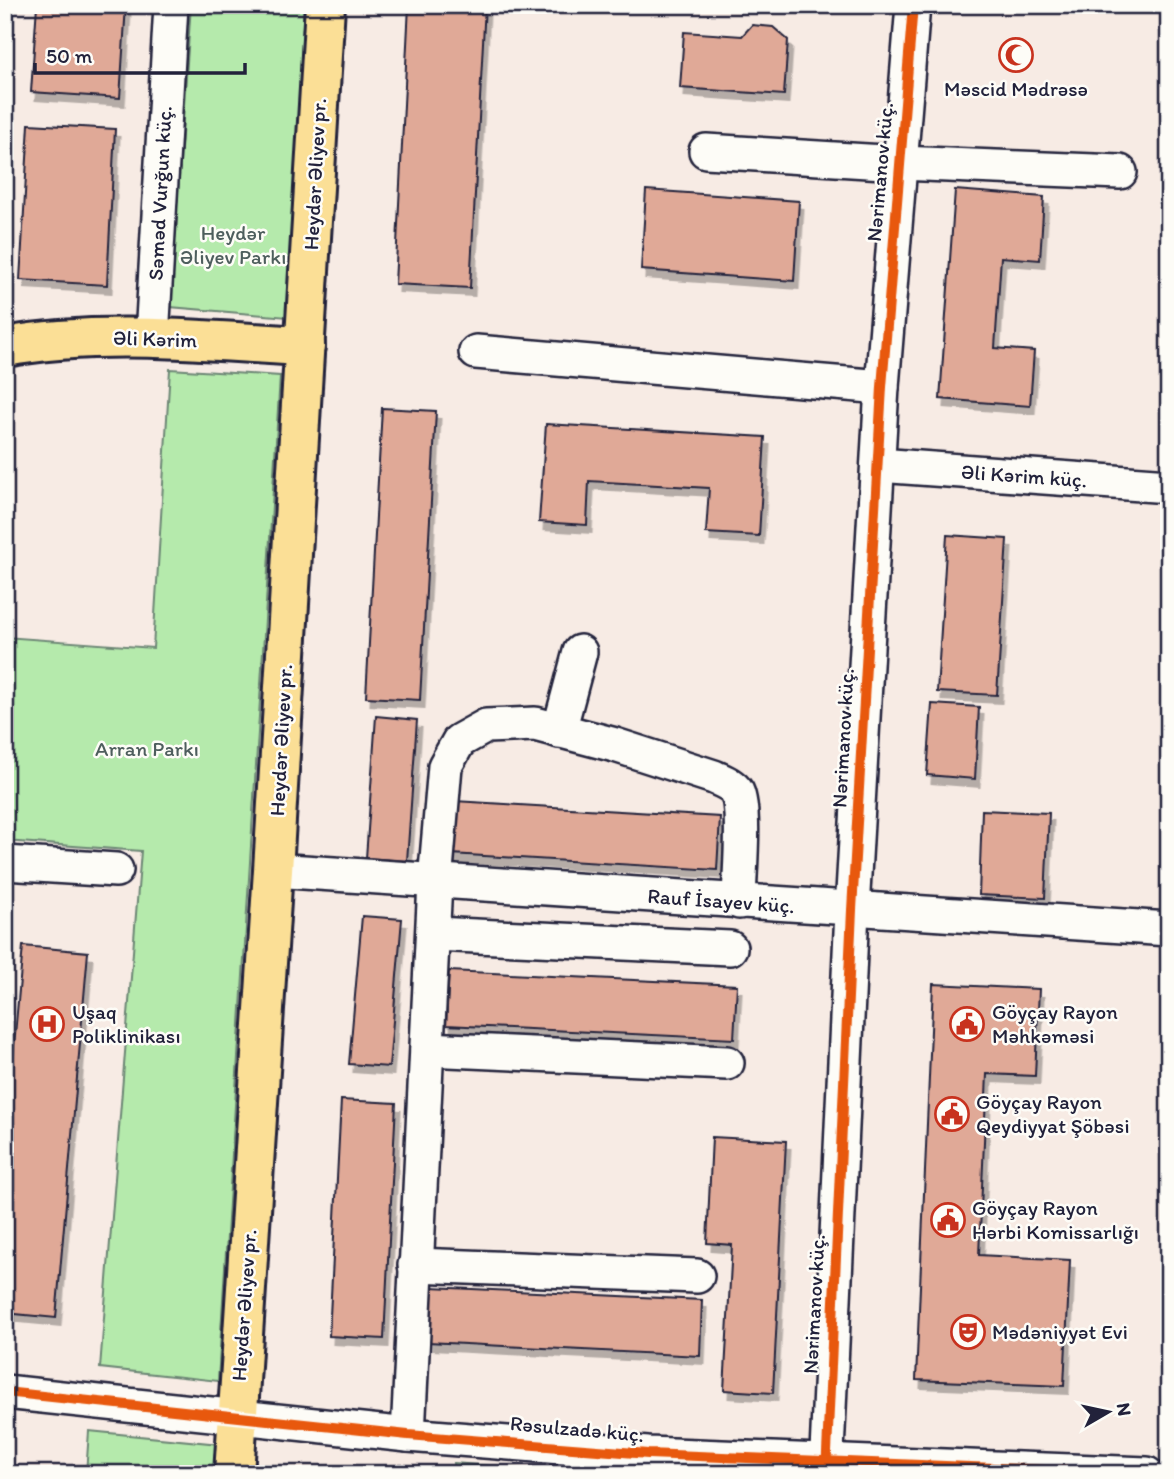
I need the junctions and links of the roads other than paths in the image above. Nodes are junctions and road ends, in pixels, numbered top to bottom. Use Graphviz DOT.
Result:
graph roads {
  1 [pos="171,5"];
  2 [pos="325,5"];
  3 [pos="913,5"];
  4 [pos="706,151"];
  5 [pos="900,163"];
  6 [pos="1120,172"];
  7 [pos="152,338"];
  8 [pos="305,346"];
  9 [pos="5,347"];
  10 [pos="476,352"];
  11 [pos="882,387"];
  12 [pos="878,465"];
  13 [pos="1169,486"];
  14 [pos="580,652"];
  15 [pos="559,731"];
  16 [pos="5,863"];
  17 [pos="116,870"];
  18 [pos="273,870"];
  19 [pos="435,882"];
  20 [pos="739,902"];
  21 [pos="852,910"];
  22 [pos="1169,929"];
  23 [pos="433,934"];
  24 [pos="730,948"];
  25 [pos="427,1049"];
  26 [pos="727,1063"];
  27 [pos="415,1265"];
  28 [pos="697,1276"];
  29 [pos="5,1392"];
  30 [pos="237,1418"];
  31 [pos="408,1435"];
  32 [pos="826,1468"];
  33 [pos="234,1474"];
  34 [pos="1147,1474"];
  1 -- 7 [label="street, Səməd Vurğun küç."];
  2 -- 8 [label="main road, Heydər Əliyev pr."];
  3 -- 5 [label="street, Nərimanov küç."];
  4 -- 5 [label="street"];
  5 -- 6 [label="street"];
  5 -- 11 [label="street, Nərimanov küç."];
  7 -- 8 [label="main road, Əli Kərim"];
  7 -- 9 [label="main road, Əli Kərim"];
  8 -- 18 [label="main road, Heydər Əliyev pr."];
  10 -- 11 [label="street"];
  11 -- 12 [label="street, Nərimanov küç."];
  12 -- 13 [label="street, Əli Kərim küç."];
  12 -- 21 [label="street, Nərimanov küç."];
  14 -- 15 [label="street"];
  15 -- 19 [label="street"];
  15 -- 20 [label="street"];
  16 -- 17 [label="street"];
  18 -- 19 [label="street, Rauf İsayev küç."];
  18 -- 30 [label="main road, Heydər Əliyev pr."];
  19 -- 20 [label="street, Rauf İsayev küç."];
  19 -- 23 [label="street"];
  20 -- 21 [label="street, Rauf İsayev küç."];
  21 -- 22 [label="street, Rauf İsayev küç."];
  21 -- 32 [label="street, Nərimanov küç."];
  23 -- 24 [label="street"];
  23 -- 25 [label="street"];
  25 -- 26 [label="street"];
  25 -- 27 [label="street"];
  27 -- 28 [label="street"];
  27 -- 31 [label="street"];
  29 -- 30 [label="street, Rəsulzadə küç."];
  30 -- 31 [label="street, Rəsulzadə küç."];
  30 -- 33 [label="main road, Heydər Əliyev pr."];
  31 -- 32 [label="street, Rəsulzadə küç."];
  32 -- 34 [label="street, Rəsulzadə küç."];
}
